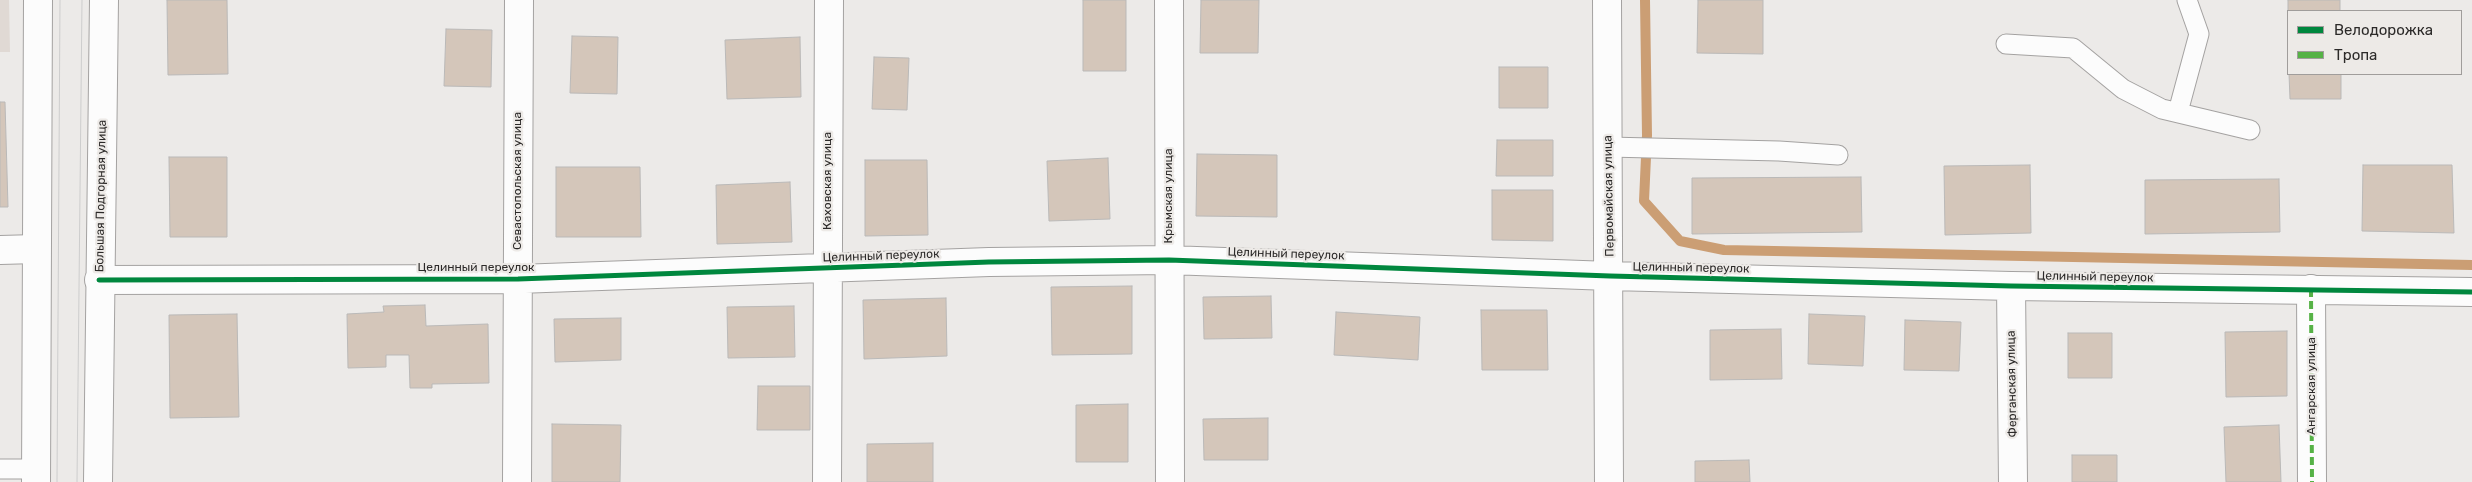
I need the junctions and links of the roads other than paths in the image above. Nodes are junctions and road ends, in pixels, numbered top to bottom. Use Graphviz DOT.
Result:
graph roads {
  1 [pos="38,0"];
  2 [pos="104,0"];
  3 [pos="519,0"];
  4 [pos="829,0"];
  5 [pos="1169,0"];
  6 [pos="1606,0"];
  7 [pos="2187,0"];
  8 [pos="2006,44"];
  9 [pos="2178,112"];
  10 [pos="2250,130"];
  11 [pos="1608,147"];
  12 [pos="1838,156"];
  13 [pos="36,249"];
  14 [pos="0,250"];
  15 [pos="1168,260"];
  16 [pos="828,268"];
  17 [pos="1610,276"];
  18 [pos="518,279"];
  19 [pos="100,280"];
  20 [pos="2011,286"];
  21 [pos="2311,289"];
  22 [pos="2472,292"];
  23 [pos="0,469"];
  24 [pos="36,476"];
  25 [pos="98,482"];
  26 [pos="517,482"];
  27 [pos="828,482"];
  28 [pos="1170,482"];
  29 [pos="1609,482"];
  30 [pos="2014,482"];
  31 [pos="2312,482"];
  1 -- 13 [label="street"];
  2 -- 19 [label="street, Большая Подгорная улица"];
  3 -- 18 [label="street, Севастопольская улица"];
  4 -- 16 [label="street, Каховская улица"];
  5 -- 15 [label="street, Крымская улица"];
  6 -- 11 [label="street, Первомайская улица"];
  7 -- 9 [label="lane"];
  8 -- 9 [label="lane"];
  9 -- 10 [label="lane"];
  11 -- 12 [label="lane"];
  11 -- 17 [label="street, Первомайская улица"];
  13 -- 14 [label="street"];
  13 -- 24 [label="street"];
  15 -- 16 [label="street, Целинный переулок"];
  15 -- 17 [label="street, Целинный переулок"];
  15 -- 28 [label="street, Крымская улица"];
  16 -- 18 [label="street, Целинный переулок"];
  16 -- 27 [label="street, Каховская улица"];
  17 -- 20 [label="street, Целинный переулок"];
  17 -- 29 [label="street, Первомайская улица"];
  18 -- 19 [label="street, Целинный переулок"];
  18 -- 26 [label="street, Севастопольская улица"];
  19 -- 25 [label="street, Большая Подгорная улица"];
  20 -- 21 [label="street, Целинный переулок"];
  20 -- 30 [label="street, Ферганская улица"];
  21 -- 22 [label="street, Целинный переулок"];
  21 -- 31 [label="street, Ангарская улица"];
  23 -- 24 [label="lane"];
}
